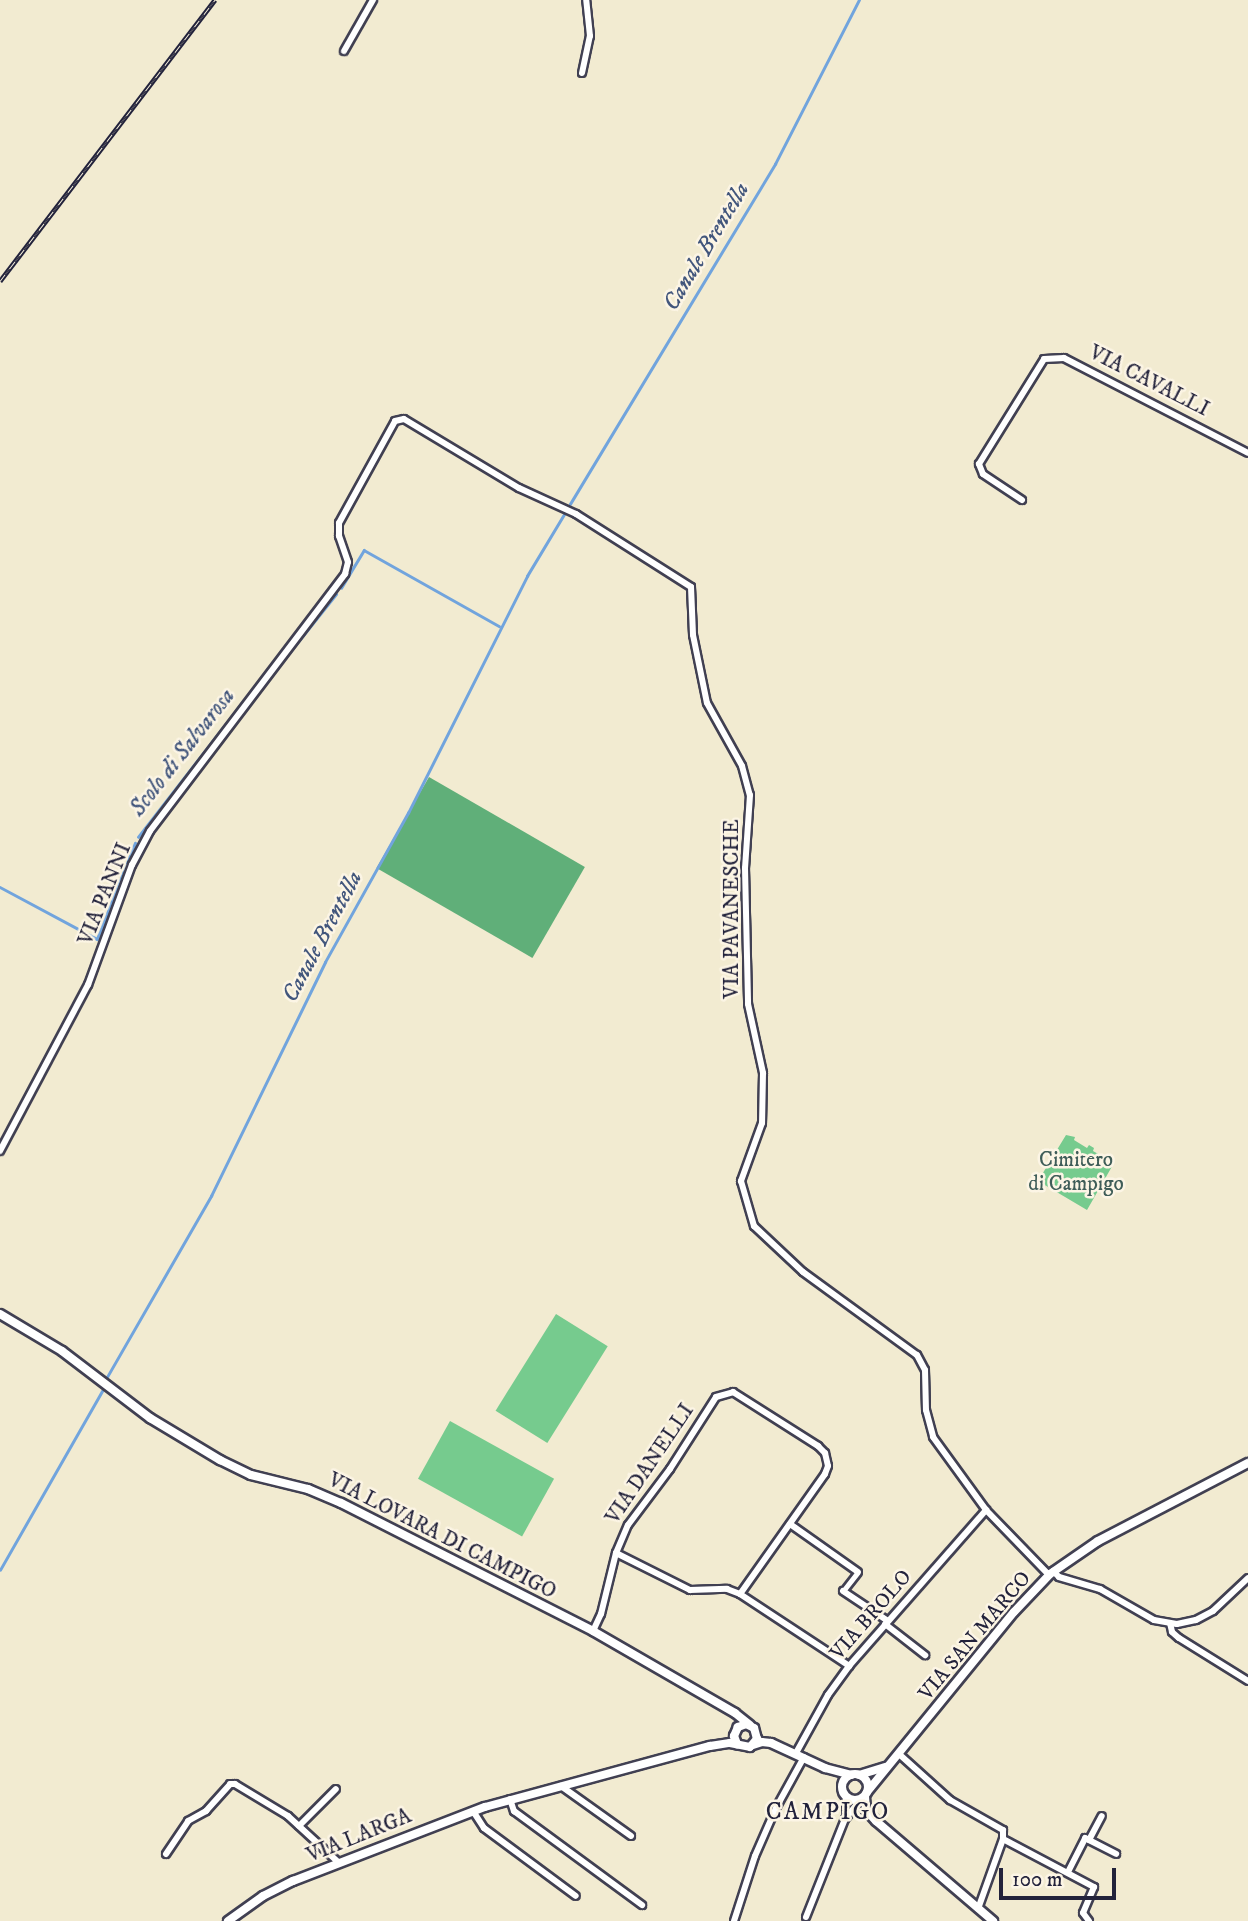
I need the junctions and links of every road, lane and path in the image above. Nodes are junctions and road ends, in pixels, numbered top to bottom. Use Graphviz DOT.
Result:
graph roads {
  1 [pos="373,0"];
  2 [pos="586,0"];
  3 [pos="344,51"];
  4 [pos="582,73"];
  5 [pos="399,418"];
  6 [pos="1248,453"];
  7 [pos="1021,500"];
  8 [pos="0,1151"];
  9 [pos="0,1314"];
  10 [pos="1248,1463"];
  11 [pos="986,1510"];
  12 [pos="790,1524"];
  13 [pos="616,1553"];
  14 [pos="858,1572"];
  15 [pos="1051,1573"];
  16 [pos="1248,1578"];
  17 [pos="843,1591"];
  18 [pos="740,1594"];
  19 [pos="887,1623"];
  20 [pos="1170,1623"];
  21 [pos="593,1631"];
  22 [pos="925,1655"];
  23 [pos="849,1666"];
  24 [pos="1248,1681"];
  25 [pos="725,1708"];
  26 [pos="752,1726"];
  27 [pos="735,1731"];
  28 [pos="717,1744"];
  29 [pos="737,1744"];
  30 [pos="752,1745"];
  31 [pos="797,1753"];
  32 [pos="899,1754"];
  33 [pos="822,1766"];
  34 [pos="888,1766"];
  35 [pos="855,1775"];
  36 [pos="561,1785"];
  37 [pos="336,1789"];
  38 [pos="855,1796"];
  39 [pos="510,1799"];
  40 [pos="473,1811"];
  41 [pos="1102,1816"];
  42 [pos="846,1819"];
  43 [pos="299,1826"];
  44 [pos="631,1836"];
  45 [pos="1003,1839"];
  46 [pos="1089,1840"];
  47 [pos="166,1854"];
  48 [pos="1116,1854"];
  49 [pos="338,1862"];
  50 [pos="1068,1872"];
  51 [pos="576,1896"];
  52 [pos="642,1905"];
  53 [pos="978,1909"];
  54 [pos="806,1917"];
  55 [pos="989,1919"];
  56 [pos="228,1921"];
  57 [pos="734,1921"];
  58 [pos="1089,1921"];
  1 -- 3 [label="street"];
  2 -- 4 [label="street"];
  5 -- 8 [label="street, VIA PANNI"];
  5 -- 11 [label="street, VIA PAVANESCHE"];
  6 -- 7 [label="street, VIA CAVALLI"];
  9 -- 21 [label="street, VIA LOVARA DI CAMPIGO"];
  10 -- 15 [label="street, VIA SAN MARCO"];
  11 -- 15 [label="street, VIA PAVANESCHE"];
  11 -- 19 [label="street, VIA BROLO"];
  12 -- 13 [label="street, VIA DANELLI"];
  12 -- 14 [label="street"];
  12 -- 18 [label="street"];
  13 -- 18 [label="street"];
  13 -- 21 [label="street, VIA DANELLI"];
  14 -- 17 [label="street"];
  15 -- 20 [label="street"];
  15 -- 32 [label="street, VIA SAN MARCO"];
  16 -- 20 [label="street"];
  17 -- 19 [label="street"];
  18 -- 23 [label="street"];
  19 -- 22 [label="street"];
  19 -- 23 [label="street, VIA BROLO"];
  20 -- 24 [label="street"];
  21 -- 25 [label="street, VIA LOVARA DI CAMPIGO"];
  23 -- 31 [label="street, VIA BROLO"];
  25 -- 26 [label="street, VIA LOVARA DI CAMPIGO"];
  25 -- 27 [label="street"];
  26 -- 27 [label="street"];
  26 -- 30 [label="street"];
  26 -- 31 [label="street, VIA LOVARA DI CAMPIGO"];
  27 -- 28 [label="street, VIA LARGA"];
  27 -- 29 [label="street"];
  28 -- 29 [label="street, VIA LARGA"];
  28 -- 36 [label="street, VIA LARGA"];
  29 -- 30 [label="street"];
  30 -- 31 [label="street, VIA LOVARA DI CAMPIGO"];
  31 -- 33 [label="street, VIA LOVARA DI CAMPIGO"];
  31 -- 57 [label="street, VIA BROLO"];
  32 -- 34 [label="street, VIA SAN MARCO"];
  32 -- 45 [label="street"];
  33 -- 35 [label="street, VIA LOVARA DI CAMPIGO"];
  33 -- 38 [label="street, VIA LOVARA DI CAMPIGO"];
  34 -- 35 [label="street"];
  34 -- 38 [label="street, VIA SAN MARCO"];
  35 -- 38 [label="street"];
  35 -- 38 [label="street"];
  36 -- 39 [label="street, VIA LARGA"];
  36 -- 44 [label="street"];
  37 -- 43 [label="street"];
  38 -- 42 [label="street"];
  38 -- 42 [label="street"];
  38 -- 53 [label="street"];
  39 -- 40 [label="street, VIA LARGA"];
  39 -- 52 [label="street"];
  40 -- 49 [label="street, VIA LARGA"];
  40 -- 51 [label="street"];
  41 -- 46 [label="street"];
  42 -- 54 [label="street"];
  43 -- 47 [label="street"];
  43 -- 49 [label="street"];
  45 -- 50 [label="street"];
  45 -- 53 [label="street"];
  46 -- 48 [label="street"];
  46 -- 50 [label="street"];
  49 -- 56 [label="street, VIA LARGA"];
  50 -- 58 [label="street"];
  53 -- 55 [label="street"];
}
